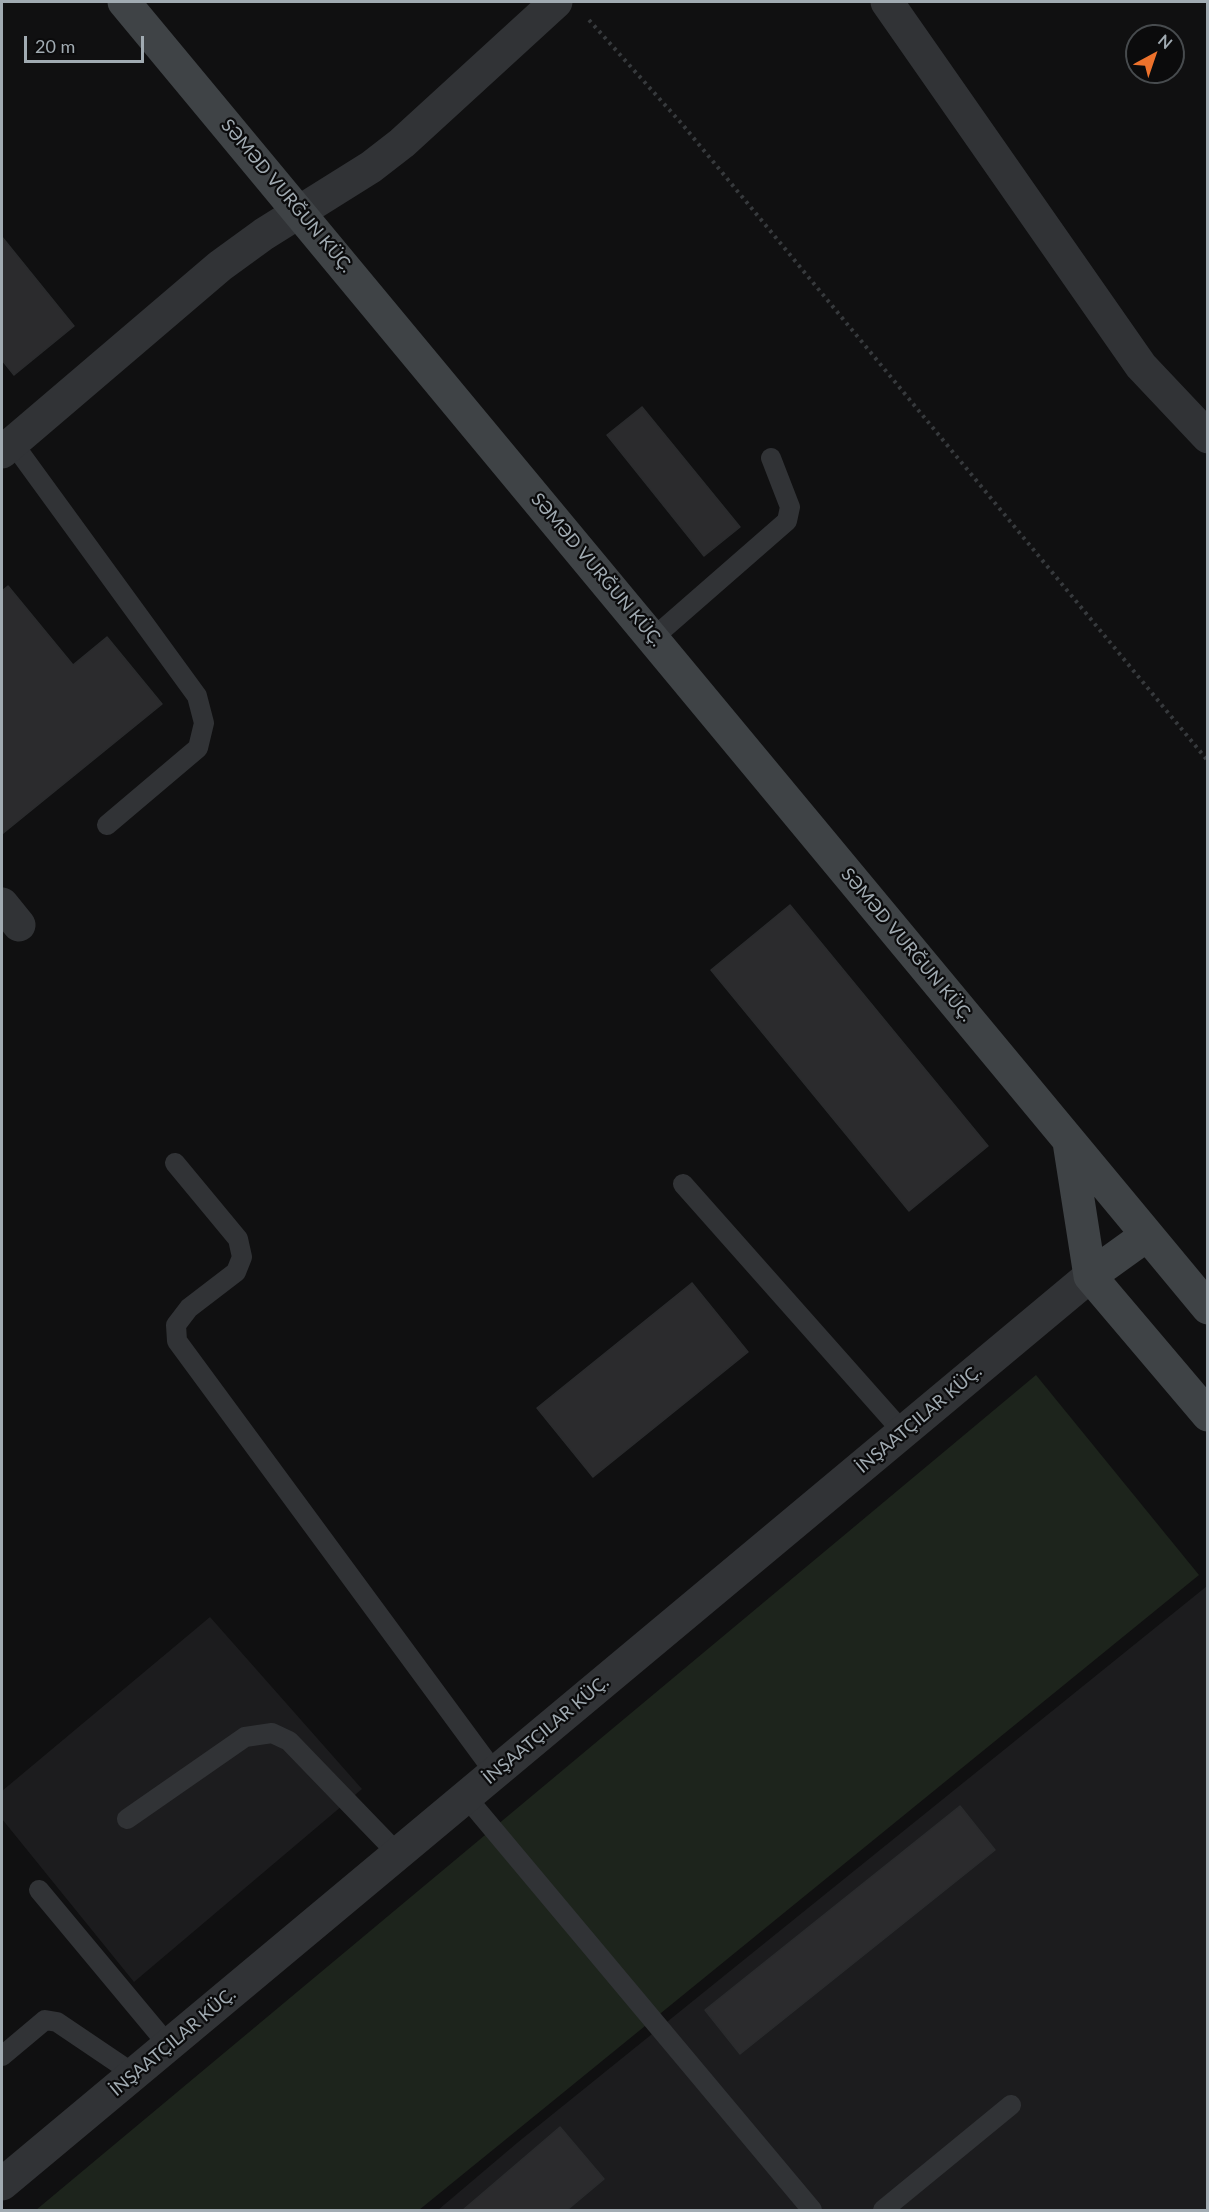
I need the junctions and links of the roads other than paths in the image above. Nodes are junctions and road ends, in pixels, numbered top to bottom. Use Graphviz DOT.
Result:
graph roads {
  1 [pos="124,2"];
  2 [pos="556,2"];
  3 [pos="887,2"];
  4 [pos="300,212"];
  5 [pos="1208,437"];
  6 [pos="7,447"];
  7 [pos="771,458"];
  8 [pos="653,638"];
  9 [pos="107,825"];
  10 [pos="1069,1140"];
  11 [pos="175,1162"];
  12 [pos="683,1184"];
  13 [pos="1147,1235"];
  14 [pos="1090,1276"];
  15 [pos="1208,1308"];
  16 [pos="1208,1415"];
  17 [pos="903,1432"];
  18 [pos="495,1773"];
  19 [pos="466,1798"];
  20 [pos="127,1819"];
  21 [pos="399,1855"];
  22 [pos="39,1890"];
  23 [pos="168,2046"];
  24 [pos="2,2056"];
  25 [pos="134,2074"];
  26 [pos="1011,2105"];
  27 [pos="2,2184"];
  28 [pos="812,2211"];
  29 [pos="883,2211"];
  1 -- 4 [label="main road, SƏMƏD VURĞUN KÜÇ."];
  2 -- 4 [label="street"];
  3 -- 5 [label="street"];
  4 -- 6 [label="street"];
  4 -- 8 [label="main road, SƏMƏD VURĞUN KÜÇ."];
  6 -- 9 [label="lane"];
  7 -- 8 [label="lane"];
  8 -- 10 [label="main road, SƏMƏD VURĞUN KÜÇ."];
  10 -- 13 [label="main road, SƏMƏD VURĞUN KÜÇ."];
  10 -- 14 [label="main road"];
  11 -- 18 [label="lane"];
  12 -- 17 [label="lane"];
  13 -- 14 [label="main road"];
  13 -- 15 [label="main road"];
  14 -- 16 [label="main road"];
  14 -- 17 [label="street"];
  17 -- 18 [label="street"];
  18 -- 19 [label="street"];
  19 -- 21 [label="street"];
  19 -- 28 [label="lane"];
  20 -- 21 [label="lane"];
  21 -- 23 [label="street"];
  22 -- 23 [label="lane"];
  23 -- 25 [label="street"];
  24 -- 25 [label="lane"];
  25 -- 27 [label="street"];
  26 -- 29 [label="lane"];
}
